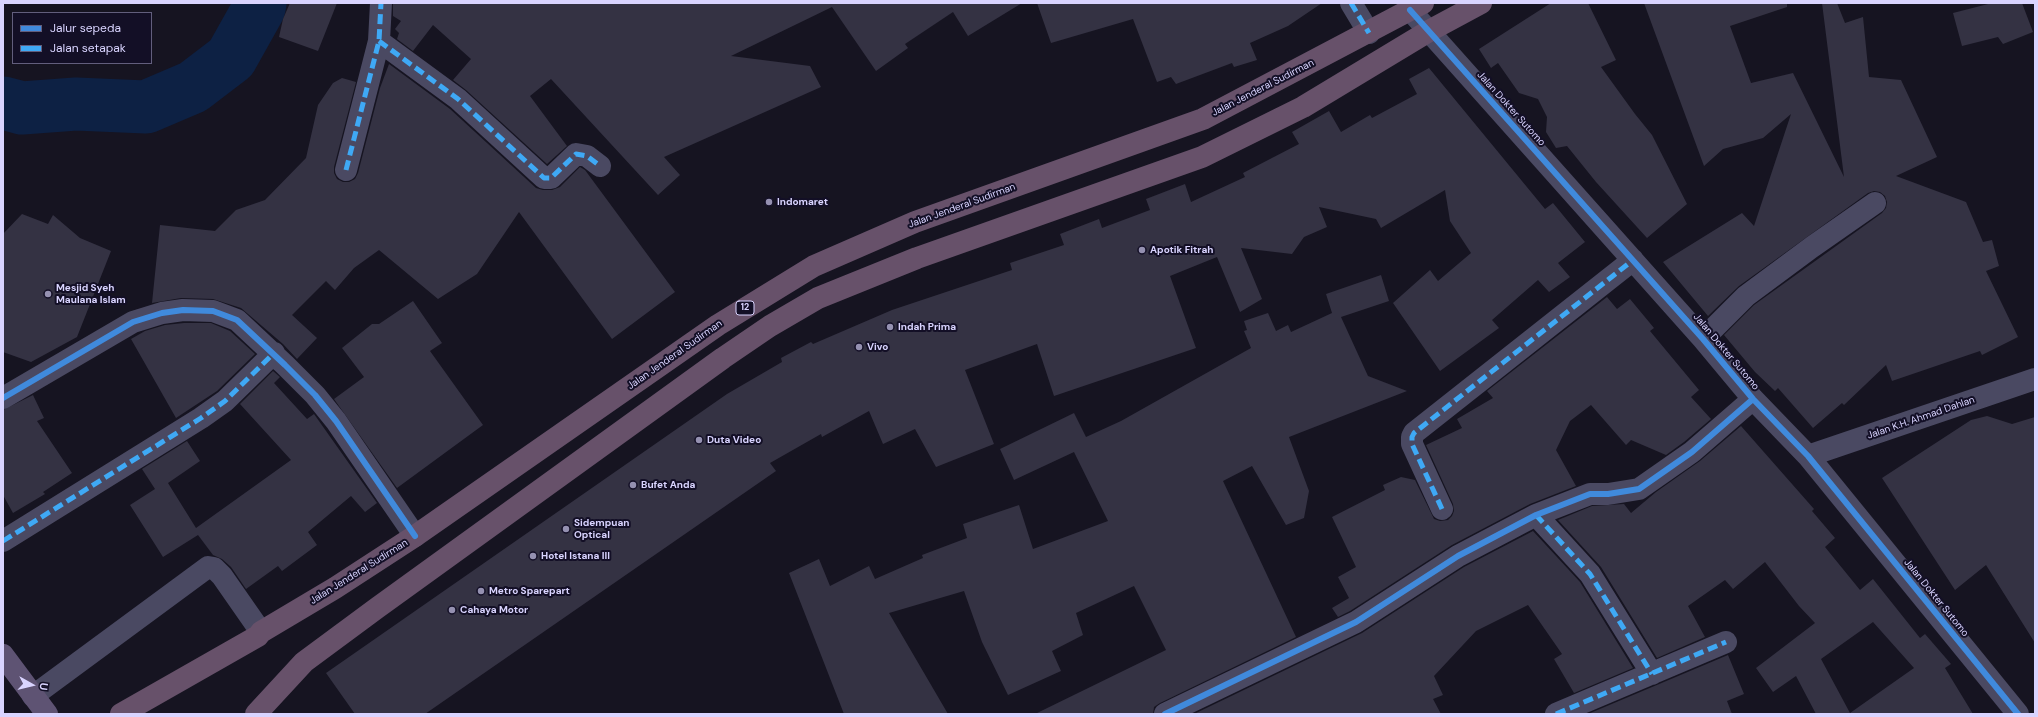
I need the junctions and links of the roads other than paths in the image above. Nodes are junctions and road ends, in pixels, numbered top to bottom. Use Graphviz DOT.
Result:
graph roads {
  1 [pos="381,3"];
  2 [pos="1351,3"];
  3 [pos="1481,3"];
  4 [pos="1417,6"];
  5 [pos="1429,31"];
  6 [pos="1369,33"];
  7 [pos="379,41"];
  8 [pos="600,166"];
  9 [pos="346,170"];
  10 [pos="1875,204"];
  11 [pos="1633,260"];
  12 [pos="1703,339"];
  13 [pos="274,354"];
  14 [pos="2035,379"];
  15 [pos="3,398"];
  16 [pos="1753,399"];
  17 [pos="1808,456"];
  18 [pos="1442,509"];
  19 [pos="1536,515"];
  20 [pos="415,536"];
  21 [pos="3,541"];
  22 [pos="261,632"];
  23 [pos="1726,642"];
  24 [pos="3,655"];
  25 [pos="1652,674"];
  26 [pos="33,696"];
  27 [pos="1174,712"];
  28 [pos="46,714"];
  29 [pos="121,714"];
  30 [pos="256,714"];
  31 [pos="1556,714"];
  32 [pos="2018,714"];
  1 -- 7 [label="street"];
  2 -- 6 [label="street"];
  3 -- 5 [label="highway"];
  4 -- 5 [label="street, Jalan Dokter Sutomo"];
  4 -- 6 [label="highway, Jalan Jenderal Sudirman / 12"];
  5 -- 11 [label="street, Jalan Dokter Sutomo"];
  5 -- 30 [label="highway"];
  6 -- 20 [label="highway, Jalan Jenderal Sudirman / 12"];
  7 -- 8 [label="street"];
  7 -- 9 [label="street"];
  10 -- 12 [label="street"];
  11 -- 12 [label="street, Jalan Dokter Sutomo"];
  11 -- 18 [label="street"];
  12 -- 16 [label="street, Jalan Dokter Sutomo"];
  13 -- 15 [label="street"];
  13 -- 20 [label="street"];
  13 -- 21 [label="street"];
  14 -- 17 [label="street, Jalan K.H. Ahmad Dahlan"];
  16 -- 17 [label="street, Jalan Dokter Sutomo"];
  16 -- 19 [label="street"];
  17 -- 32 [label="street, Jalan Dokter Sutomo"];
  19 -- 25 [label="street"];
  19 -- 27 [label="street"];
  20 -- 22 [label="highway, Jalan Jenderal Sudirman / 12"];
  22 -- 26 [label="street"];
  22 -- 29 [label="highway, Jalan Jenderal Sudirman / 12"];
  23 -- 25 [label="street"];
  24 -- 26 [label="main road"];
  25 -- 31 [label="street"];
  26 -- 28 [label="main road"];
}
